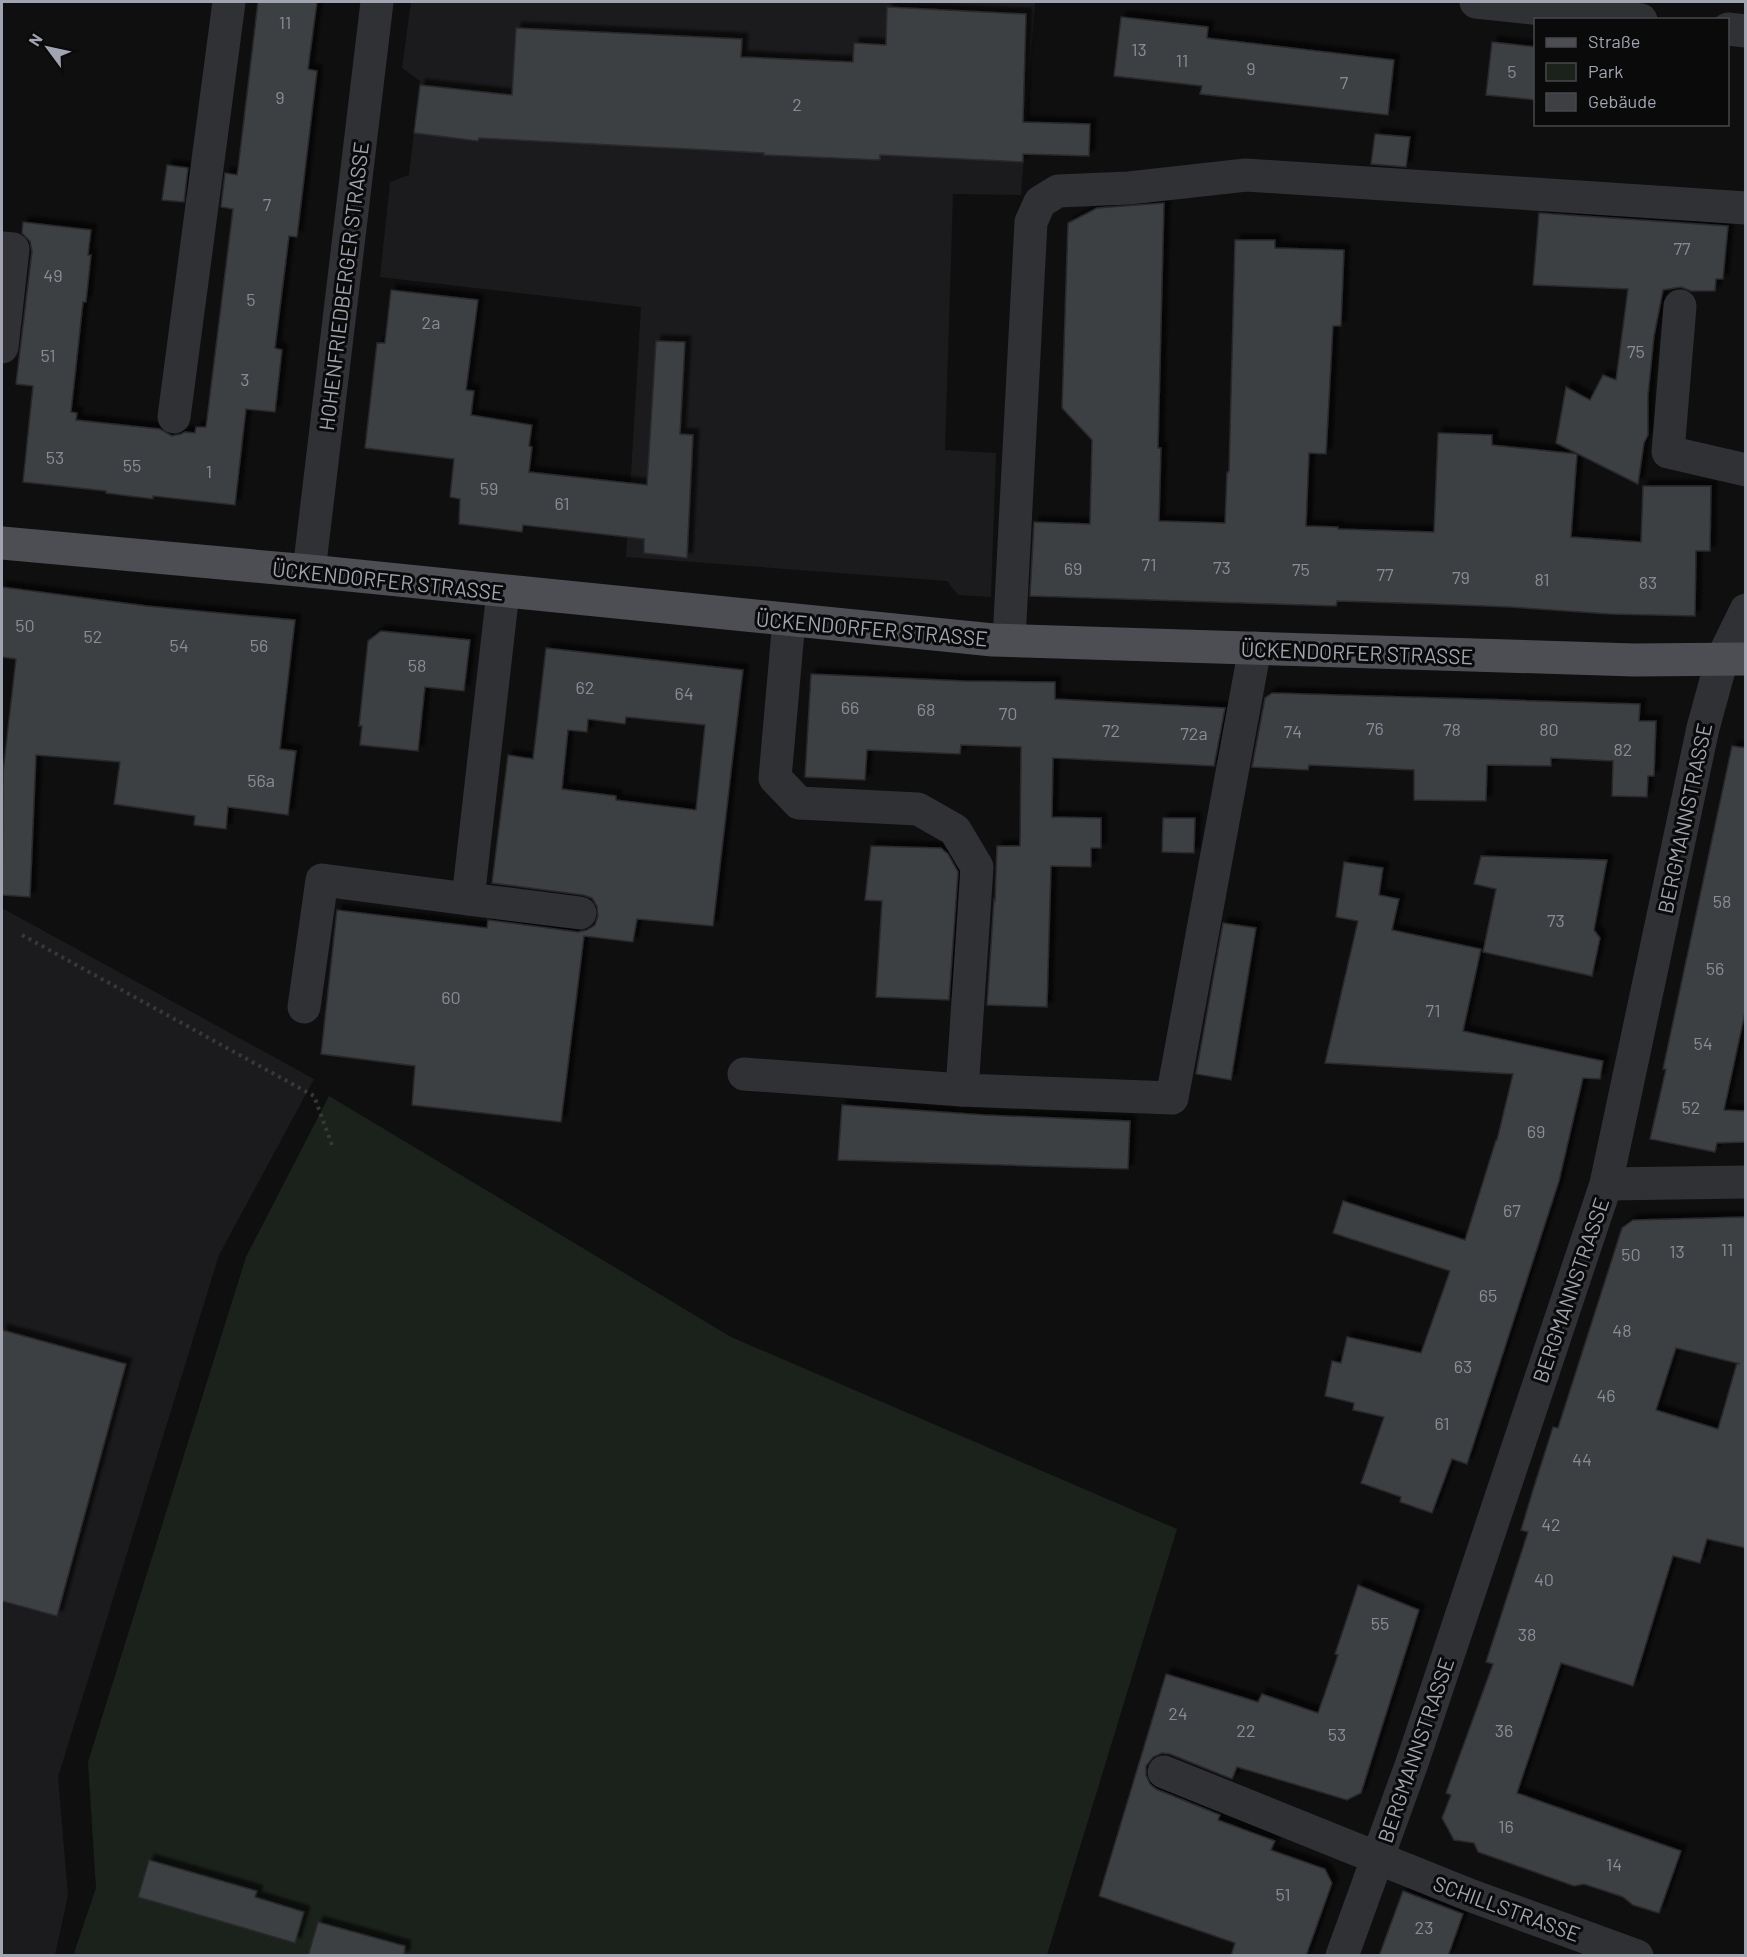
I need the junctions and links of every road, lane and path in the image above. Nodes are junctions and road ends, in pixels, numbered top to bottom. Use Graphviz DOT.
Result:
graph roads {
  1 [pos="229,2"];
  2 [pos="377,2"];
  3 [pos="1476,2"];
  4 [pos="1623,18"];
  5 [pos="1729,29"];
  6 [pos="1746,31"];
  7 [pos="1746,208"];
  8 [pos="2,248"];
  9 [pos="1680,306"];
  10 [pos="2,347"];
  11 [pos="174,417"];
  12 [pos="1746,470"];
  13 [pos="2,543"];
  14 [pos="309,571"];
  15 [pos="503,592"];
  16 [pos="1746,610"];
  17 [pos="789,620"];
  18 [pos="1009,640"];
  19 [pos="1255,648"];
  20 [pos="1734,659"];
  21 [pos="468,899"];
  22 [pos="580,913"];
  23 [pos="22,935"];
  24 [pos="304,1007"];
  25 [pos="744,1074"];
  26 [pos="962,1090"];
  27 [pos="332,1144"];
  28 [pos="1746,1182"];
  29 [pos="1606,1184"];
  30 [pos="1164,1772"];
  31 [pos="1377,1859"];
  32 [pos="1341,1956"];
  33 [pos="1637,1956"];
  1 -- 11 [label="street"];
  2 -- 14 [label="street, HOHENFRIEDBERGER STRASSE"];
  3 -- 4 [label="street"];
  5 -- 6 [label="street"];
  7 -- 18 [label="street"];
  8 -- 10 [label="street"];
  9 -- 12 [label="street"];
  13 -- 14 [label="main road, ÜCKENDORFER STRASSE"];
  14 -- 15 [label="main road, ÜCKENDORFER STRASSE"];
  15 -- 17 [label="main road, ÜCKENDORFER STRASSE"];
  15 -- 21 [label="street"];
  16 -- 20 [label="street, BERGMANNSTRASSE"];
  17 -- 18 [label="main road, ÜCKENDORFER STRASSE"];
  17 -- 26 [label="street"];
  18 -- 19 [label="main road, ÜCKENDORFER STRASSE"];
  19 -- 20 [label="main road, ÜCKENDORFER STRASSE"];
  19 -- 26 [label="street"];
  20 -- 29 [label="street, BERGMANNSTRASSE"];
  21 -- 22 [label="street"];
  21 -- 24 [label="street"];
  23 -- 27 [label="path"];
  25 -- 26 [label="street"];
  28 -- 29 [label="street"];
  29 -- 31 [label="street, BERGMANNSTRASSE"];
  30 -- 31 [label="street, SCHILLSTRASSE"];
  31 -- 32 [label="street, BERGMANNSTRASSE"];
  31 -- 33 [label="street, SCHILLSTRASSE"];
}
